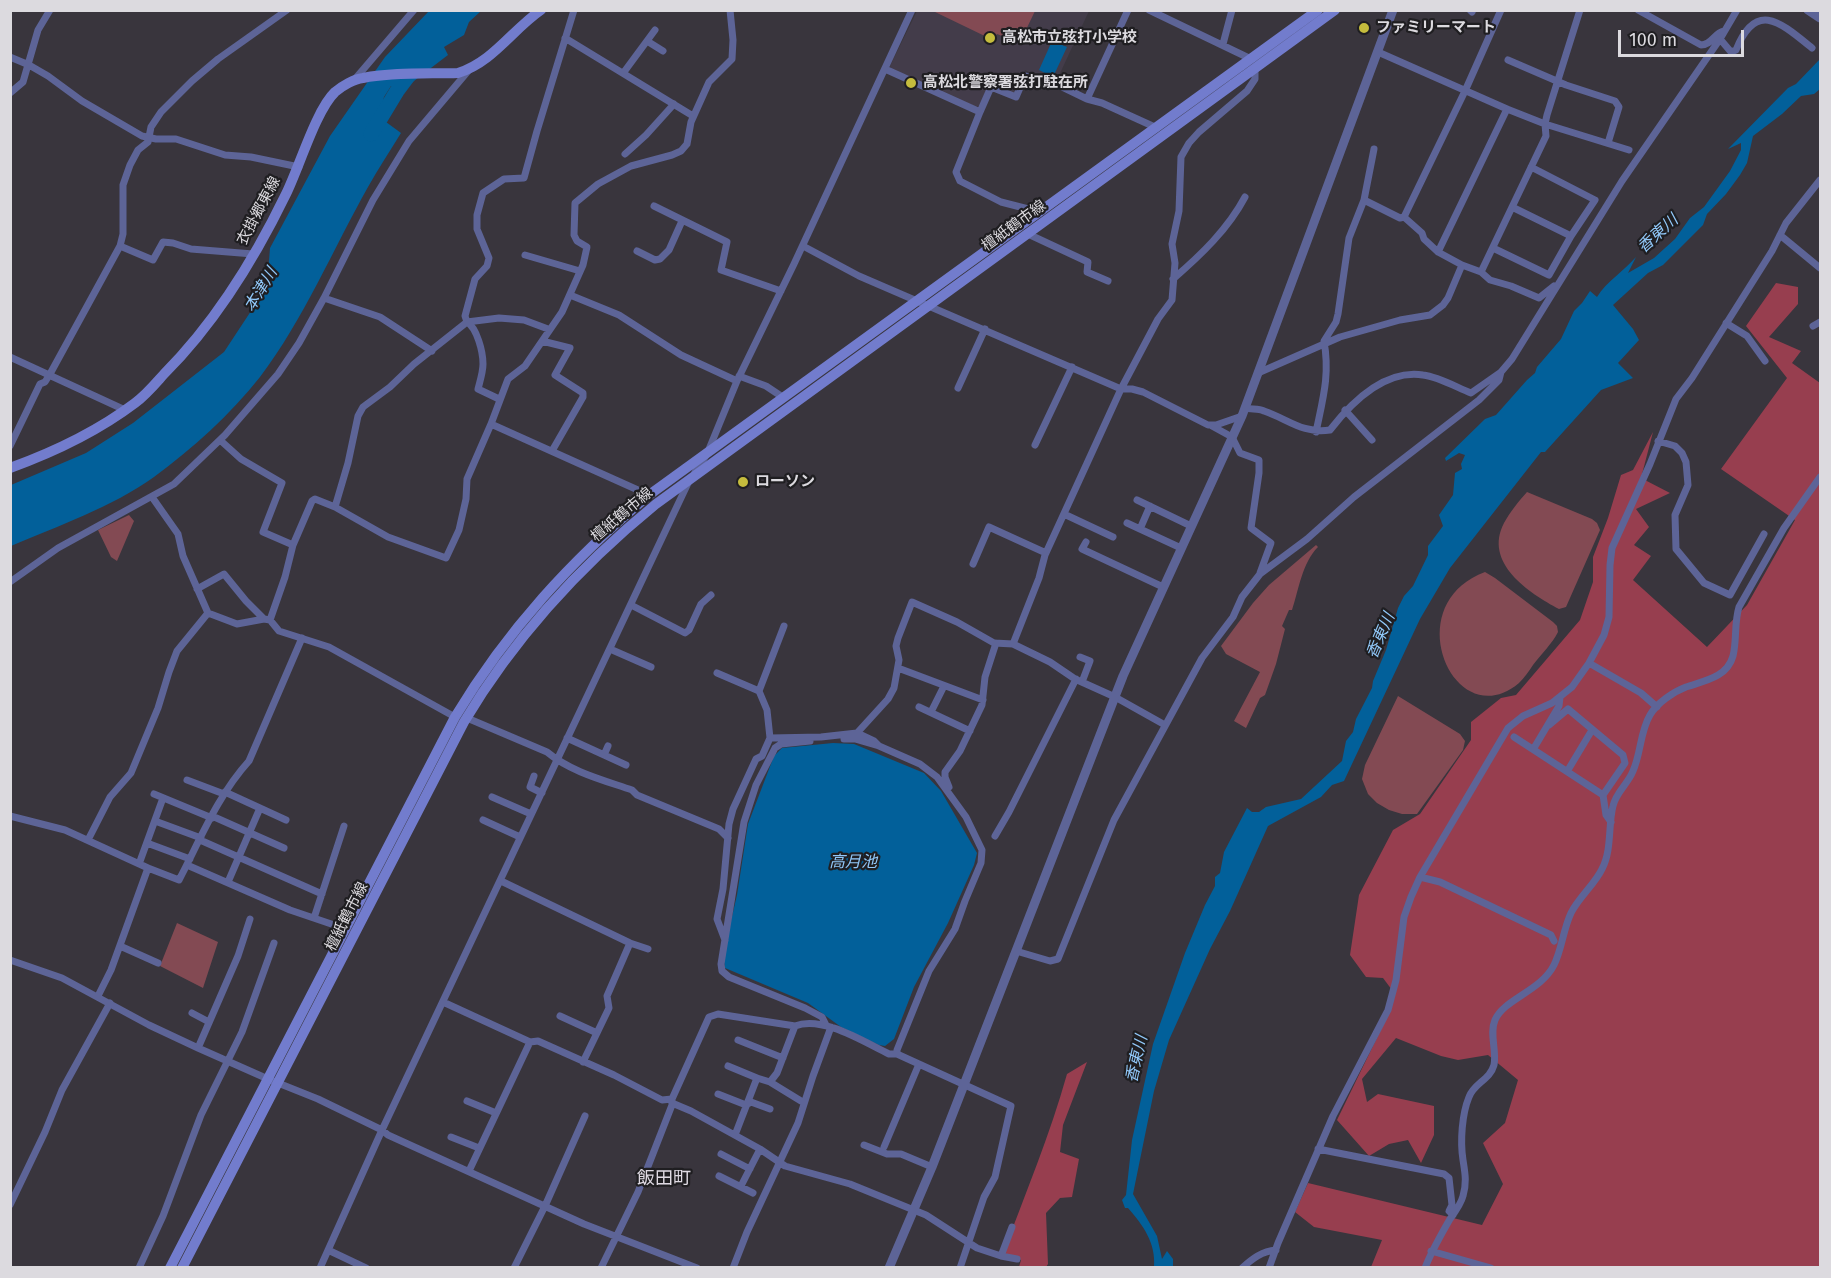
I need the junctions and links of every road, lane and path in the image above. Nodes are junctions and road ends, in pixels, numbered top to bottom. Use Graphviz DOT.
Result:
graph roads {
  1 [pos="50,10"];
  2 [pos="287,10"];
  3 [pos="414,10"];
  4 [pos="541,10"];
  5 [pos="574,10"];
  6 [pos="730,10"];
  7 [pos="912,10"];
  8 [pos="1128,10"];
  9 [pos="1149,10"];
  10 [pos="1232,10"];
  11 [pos="1318,10"];
  12 [pos="1335,10"];
  13 [pos="1393,10"];
  14 [pos="1501,10"];
  15 [pos="1580,10"];
  16 [pos="1638,10"];
  17 [pos="1737,10"];
  18 [pos="1808,10"];
  19 [pos="1821,18"];
  20 [pos="655,30"];
  21 [pos="1724,31"];
  22 [pos="565,38"];
  23 [pos="1720,39"];
  24 [pos="647,40"];
  25 [pos="1223,44"];
  26 [pos="1812,48"];
  27 [pos="663,51"];
  28 [pos="1378,52"];
  29 [pos="10,57"];
  30 [pos="1508,60"];
  31 [pos="1253,64"];
  32 [pos="29,65"];
  33 [pos="885,69"];
  34 [pos="464,71"];
  35 [pos="624,72"];
  36 [pos="358,79"];
  37 [pos="1557,81"];
  38 [pos="1465,91"];
  39 [pos="10,93"];
  40 [pos="1087,99"];
  41 [pos="674,104"];
  42 [pos="1507,109"];
  43 [pos="980,112"];
  44 [pos="693,116"];
  45 [pos="1545,124"];
  46 [pos="1157,128"];
  47 [pos="150,138"];
  48 [pos="1608,143"];
  49 [pos="1374,149"];
  50 [pos="1629,150"];
  51 [pos="625,154"];
  52 [pos="299,167"];
  53 [pos="1531,167"];
  54 [pos="1821,180"];
  55 [pos="1245,196"];
  56 [pos="1364,200"];
  57 [pos="654,206"];
  58 [pos="1512,207"];
  59 [pos="1040,212"];
  60 [pos="1404,217"];
  61 [pos="682,221"];
  62 [pos="1028,234"];
  63 [pos="1780,235"];
  64 [pos="1571,236"];
  65 [pos="120,246"];
  66 [pos="803,246"];
  67 [pos="1492,248"];
  68 [pos="637,251"];
  69 [pos="1438,252"];
  70 [pos="253,254"];
  71 [pos="525,255"];
  72 [pos="1462,266"];
  73 [pos="1821,268"];
  74 [pos="580,271"];
  75 [pos="1481,272"];
  76 [pos="1173,279"];
  77 [pos="1108,281"];
  78 [pos="1557,286"];
  79 [pos="781,291"];
  80 [pos="570,295"];
  81 [pos="324,298"];
  82 [pos="918,300"];
  83 [pos="930,306"];
  84 [pos="467,322"];
  85 [pos="1821,322"];
  86 [pos="1726,323"];
  87 [pos="1813,326"];
  88 [pos="549,329"];
  89 [pos="985,329"];
  90 [pos="542,341"];
  91 [pos="1324,343"];
  92 [pos="432,351"];
  93 [pos="10,357"];
  94 [pos="1765,361"];
  95 [pos="1072,367"];
  96 [pos="1501,372"];
  97 [pos="50,374"];
  98 [pos="1256,374"];
  99 [pos="738,378"];
  100 [pos="958,387"];
  101 [pos="1121,389"];
  102 [pos="784,398"];
  103 [pos="499,399"];
  104 [pos="125,410"];
  105 [pos="1345,410"];
  106 [pos="1243,412"];
  107 [pos="491,424"];
  108 [pos="1212,426"];
  109 [pos="1316,432"];
  110 [pos="1232,437"];
  111 [pos="219,440"];
  112 [pos="1371,440"];
  113 [pos="1658,441"];
  114 [pos="1035,444"];
  115 [pos="10,446"];
  116 [pos="552,451"];
  117 [pos="707,454"];
  118 [pos="10,468"];
  119 [pos="1821,477"];
  120 [pos="689,480"];
  121 [pos="650,495"];
  122 [pos="152,497"];
  123 [pos="1137,500"];
  124 [pos="335,507"];
  125 [pos="1150,507"];
  126 [pos="1064,514"];
  127 [pos="1127,523"];
  128 [pos="1191,526"];
  129 [pos="1140,529"];
  130 [pos="1764,534"];
  131 [pos="1113,537"];
  132 [pos="1086,542"];
  133 [pos="293,545"];
  134 [pos="1181,548"];
  135 [pos="1046,553"];
  136 [pos="974,564"];
  137 [pos="1260,574"];
  138 [pos="12,579"];
  139 [pos="1163,587"];
  140 [pos="197,590"];
  141 [pos="711,595"];
  142 [pos="631,605"];
  143 [pos="208,613"];
  144 [pos="267,619"];
  145 [pos="784,626"];
  146 [pos="302,638"];
  147 [pos="996,643"];
  148 [pos="1014,644"];
  149 [pos="610,650"];
  150 [pos="1080,657"];
  151 [pos="1589,663"];
  152 [pos="651,667"];
  153 [pos="898,668"];
  154 [pos="717,673"];
  155 [pos="1079,681"];
  156 [pos="944,686"];
  157 [pos="759,691"];
  158 [pos="1115,697"];
  159 [pos="1560,697"];
  160 [pos="983,700"];
  161 [pos="919,707"];
  162 [pos="1657,707"];
  163 [pos="931,712"];
  164 [pos="461,717"];
  165 [pos="1165,725"];
  166 [pos="1549,725"];
  167 [pos="1592,730"];
  168 [pos="970,731"];
  169 [pos="857,733"];
  170 [pos="1514,736"];
  171 [pos="821,737"];
  172 [pos="567,738"];
  173 [pos="770,738"];
  174 [pos="608,746"];
  175 [pos="879,746"];
  176 [pos="1534,748"];
  177 [pos="604,755"];
  178 [pos="557,760"];
  179 [pos="626,765"];
  180 [pos="1568,770"];
  181 [pos="534,776"];
  182 [pos="187,780"];
  183 [pos="225,793"];
  184 [pos="542,793"];
  185 [pos="154,794"];
  186 [pos="950,794"];
  187 [pos="1603,795"];
  188 [pos="492,797"];
  189 [pos="163,798"];
  190 [pos="260,808"];
  191 [pos="531,814"];
  192 [pos="10,816"];
  193 [pos="212,817"];
  194 [pos="286,820"];
  195 [pos="483,820"];
  196 [pos="155,821"];
  197 [pos="1611,822"];
  198 [pos="344,826"];
  199 [pos="249,833"];
  200 [pos="995,836"];
  201 [pos="520,837"];
  202 [pos="728,838"];
  203 [pos="200,839"];
  204 [pos="88,840"];
  205 [pos="147,843"];
  206 [pos="284,848"];
  207 [pos="239,857"];
  208 [pos="188,862"];
  209 [pos="139,864"];
  210 [pos="148,868"];
  211 [pos="1420,877"];
  212 [pos="501,881"];
  213 [pos="228,882"];
  214 [pos="322,894"];
  215 [pos="314,918"];
  216 [pos="250,919"];
  217 [pos="346,929"];
  218 [pos="724,940"];
  219 [pos="1554,941"];
  220 [pos="274,943"];
  221 [pos="630,943"];
  222 [pos="120,946"];
  223 [pos="648,949"];
  224 [pos="1016,951"];
  225 [pos="12,963"];
  226 [pos="158,963"];
  227 [pos="98,996"];
  228 [pos="443,1002"];
  229 [pos="110,1003"];
  230 [pos="192,1013"];
  231 [pos="560,1016"];
  232 [pos="209,1022"];
  233 [pos="795,1026"];
  234 [pos="829,1026"];
  235 [pos="597,1033"];
  236 [pos="738,1040"];
  237 [pos="530,1042"];
  238 [pos="198,1048"];
  239 [pos="897,1054"];
  240 [pos="783,1058"];
  241 [pos="227,1062"];
  242 [pos="583,1062"];
  243 [pos="919,1064"];
  244 [pos="728,1066"];
  245 [pos="757,1078"];
  246 [pos="273,1081"];
  247 [pos="770,1082"];
  248 [pos="964,1083"];
  249 [pos="718,1094"];
  250 [pos="467,1101"];
  251 [pos="672,1101"];
  252 [pos="801,1101"];
  253 [pos="746,1105"];
  254 [pos="770,1109"];
  255 [pos="496,1113"];
  256 [pos="585,1116"];
  257 [pos="382,1130"];
  258 [pos="735,1135"];
  259 [pos="451,1137"];
  260 [pos="864,1145"];
  261 [pos="884,1147"];
  262 [pos="478,1148"];
  263 [pos="760,1149"];
  264 [pos="1318,1149"];
  265 [pos="721,1154"];
  266 [pos="780,1162"];
  267 [pos="932,1167"];
  268 [pos="750,1168"];
  269 [pos="469,1170"];
  270 [pos="719,1176"];
  271 [pos="741,1186"];
  272 [pos="753,1193"];
  273 [pos="10,1204"];
  274 [pos="545,1206"];
  275 [pos="913,1210"];
  276 [pos="1453,1215"];
  277 [pos="1012,1227"];
  278 [pos="617,1237"];
  279 [pos="969,1242"];
  280 [pos="328,1250"];
  281 [pos="1276,1250"];
  282 [pos="1431,1251"];
  283 [pos="1001,1256"];
  284 [pos="1017,1259"];
  285 [pos="139,1268"];
  286 [pos="170,1268"];
  287 [pos="182,1268"];
  288 [pos="320,1268"];
  289 [pos="366,1268"];
  290 [pos="514,1268"];
  291 [pos="601,1268"];
  292 [pos="697,1268"];
  293 [pos="733,1268"];
  294 [pos="889,1268"];
  295 [pos="960,1268"];
  296 [pos="1242,1268"];
  297 [pos="1269,1268"];
  298 [pos="1425,1268"];
  299 [pos="1491,1268"];
  1 -- 32 [label="street"];
  2 -- 47 [label="street"];
  3 -- 36 [label="street"];
  4 -- 34 [label="main road"];
  5 -- 22 [label="street"];
  6 -- 44 [label="street"];
  7 -- 33 [label="street"];
  8 -- 40 [label="street"];
  9 -- 25 [label="street"];
  10 -- 25 [label="street"];
  11 -- 31 [label="main road, 檀紙鶴市線"];
  12 -- 31 [label="main road, 檀紙鶴市線"];
  13 -- 28 [label="street"];
  14 -- 38 [label="street"];
  15 -- 37 [label="street"];
  16 -- 21 [label="street"];
  17 -- 21 [label="street"];
  18 -- 19 [label="street"];
  20 -- 24 [label="street"];
  21 -- 23 [label="street"];
  22 -- 35 [label="street"];
  22 -- 84 [label="street"];
  23 -- 26 [label="street"];
  23 -- 78 [label="street"];
  24 -- 27 [label="street"];
  24 -- 35 [label="street"];
  25 -- 31 [label="street"];
  28 -- 38 [label="street"];
  28 -- 98 [label="street"];
  29 -- 32 [label="street"];
  30 -- 37 [label="street"];
  31 -- 46 [label="main road, 檀紙鶴市線"];
  31 -- 62 [label="main road, 檀紙鶴市線"];
  31 -- 76 [label="street"];
  32 -- 39 [label="street"];
  32 -- 47 [label="street"];
  33 -- 43 [label="street"];
  33 -- 66 [label="street"];
  34 -- 36 [label="main road"];
  34 -- 81 [label="street"];
  35 -- 41 [label="street"];
  36 -- 52 [label="main road, 衣掛郷東線"];
  37 -- 45 [label="street"];
  37 -- 48 [label="street"];
  38 -- 42 [label="street"];
  38 -- 60 [label="street"];
  40 -- 43 [label="street"];
  40 -- 46 [label="street"];
  41 -- 44 [label="street"];
  41 -- 51 [label="street"];
  42 -- 45 [label="street"];
  42 -- 69 [label="street"];
  43 -- 59 [label="street"];
  44 -- 74 [label="street"];
  45 -- 48 [label="street"];
  45 -- 53 [label="street"];
  46 -- 59 [label="main road, 檀紙鶴市線"];
  47 -- 52 [label="street"];
  47 -- 65 [label="street"];
  48 -- 50 [label="street"];
  49 -- 56 [label="street"];
  52 -- 70 [label="main road, 衣掛郷東線"];
  53 -- 58 [label="street"];
  53 -- 64 [label="street"];
  54 -- 63 [label="street"];
  55 -- 76 [label="street"];
  56 -- 60 [label="street"];
  56 -- 91 [label="street"];
  57 -- 61 [label="street"];
  58 -- 64 [label="street"];
  58 -- 67 [label="street"];
  59 -- 82 [label="main road, 檀紙鶴市線"];
  60 -- 69 [label="street"];
  61 -- 68 [label="street"];
  61 -- 79 [label="street"];
  62 -- 77 [label="street"];
  62 -- 83 [label="main road, 檀紙鶴市線"];
  63 -- 73 [label="street"];
  63 -- 86 [label="street"];
  64 -- 67 [label="street"];
  65 -- 70 [label="street"];
  65 -- 97 [label="street"];
  66 -- 79 [label="street"];
  66 -- 82 [label="street"];
  67 -- 75 [label="street"];
  69 -- 72 [label="street"];
  70 -- 104 [label="main road, 衣掛郷東線"];
  71 -- 74 [label="street"];
  72 -- 75 [label="street"];
  72 -- 91 [label="street"];
  74 -- 80 [label="street"];
  75 -- 78 [label="street"];
  76 -- 101 [label="street"];
  78 -- 96 [label="street"];
  79 -- 99 [label="street"];
  80 -- 88 [label="street"];
  80 -- 99 [label="street"];
  81 -- 92 [label="street"];
  81 -- 111 [label="street"];
  82 -- 83 [label="street"];
  82 -- 102 [label="main road, 檀紙鶴市線"];
  83 -- 89 [label="street"];
  83 -- 120 [label="main road, 檀紙鶴市線"];
  84 -- 88 [label="street"];
  84 -- 92 [label="street"];
  84 -- 103 [label="street"];
  85 -- 87 [label="street"];
  86 -- 94 [label="street"];
  86 -- 113 [label="street"];
  88 -- 90 [label="street"];
  89 -- 95 [label="street"];
  89 -- 100 [label="street"];
  90 -- 103 [label="street"];
  90 -- 116 [label="street"];
  91 -- 98 [label="street"];
  91 -- 109 [label="street"];
  92 -- 124 [label="street"];
  93 -- 97 [label="street"];
  95 -- 101 [label="street"];
  95 -- 114 [label="street"];
  96 -- 105 [label="street"];
  96 -- 137 [label="street"];
  97 -- 104 [label="street"];
  97 -- 115 [label="street"];
  98 -- 106 [label="street"];
  99 -- 102 [label="street"];
  99 -- 117 [label="street"];
  101 -- 108 [label="street"];
  101 -- 126 [label="street"];
  102 -- 117 [label="main road, 檀紙鶴市線"];
  103 -- 107 [label="street"];
  104 -- 118 [label="main road, 衣掛郷東線"];
  105 -- 109 [label="street"];
  105 -- 112 [label="street"];
  106 -- 108 [label="street"];
  106 -- 109 [label="street"];
  106 -- 110 [label="street"];
  107 -- 116 [label="street"];
  107 -- 124 [label="street"];
  108 -- 110 [label="street"];
  110 -- 128 [label="street"];
  110 -- 137 [label="street"];
  111 -- 122 [label="street"];
  111 -- 133 [label="street"];
  113 -- 130 [label="street"];
  113 -- 151 [label="street"];
  116 -- 121 [label="street"];
  117 -- 120 [label="street"];
  117 -- 121 [label="main road, 檀紙鶴市線"];
  119 -- 162 [label="street"];
  120 -- 142 [label="street"];
  120 -- 164 [label="main road, 檀紙鶴市線"];
  121 -- 164 [label="main road, 檀紙鶴市線"];
  122 -- 138 [label="street"];
  122 -- 140 [label="street"];
  123 -- 125 [label="street"];
  124 -- 133 [label="street"];
  125 -- 128 [label="street"];
  125 -- 129 [label="street"];
  126 -- 131 [label="street"];
  126 -- 135 [label="street"];
  127 -- 129 [label="street"];
  128 -- 134 [label="street"];
  129 -- 134 [label="street"];
  132 -- 139 [label="street"];
  133 -- 144 [label="street"];
  134 -- 139 [label="street"];
  135 -- 136 [label="street"];
  135 -- 148 [label="street"];
  137 -- 165 [label="street"];
  139 -- 158 [label="street"];
  140 -- 143 [label="street"];
  140 -- 144 [label="street"];
  141 -- 142 [label="street"];
  142 -- 149 [label="street"];
  143 -- 144 [label="street"];
  143 -- 204 [label="street"];
  144 -- 146 [label="street"];
  145 -- 157 [label="street"];
  146 -- 164 [label="street"];
  146 -- 183 [label="street"];
  147 -- 148 [label="street"];
  147 -- 153 [label="street"];
  147 -- 160 [label="street"];
  148 -- 155 [label="street"];
  149 -- 152 [label="street"];
  149 -- 172 [label="street"];
  150 -- 155 [label="street"];
  151 -- 159 [label="street"];
  151 -- 162 [label="street"];
  153 -- 156 [label="street"];
  153 -- 169 [label="street"];
  154 -- 157 [label="street"];
  155 -- 158 [label="street"];
  155 -- 200 [label="street"];
  156 -- 160 [label="street"];
  156 -- 163 [label="street"];
  157 -- 173 [label="street"];
  158 -- 165 [label="street"];
  158 -- 224 [label="street"];
  159 -- 166 [label="street"];
  159 -- 211 [label="street"];
  160 -- 168 [label="street"];
  161 -- 163 [label="street"];
  162 -- 197 [label="street"];
  163 -- 168 [label="street"];
  164 -- 178 [label="street"];
  164 -- 217 [label="main road, 檀紙鶴市線"];
  164 -- 246 [label="main road, 檀紙鶴市線"];
  165 -- 224 [label="street"];
  166 -- 167 [label="street"];
  166 -- 176 [label="street"];
  167 -- 180 [label="street"];
  167 -- 187 [label="street"];
  168 -- 186 [label="street"];
  169 -- 171 [label="street"];
  169 -- 175 [label="street"];
  170 -- 176 [label="street"];
  171 -- 173 [label="street"];
  171 -- 175 [label="street"];
  171 -- 218 [label="street"];
  172 -- 177 [label="street"];
  172 -- 178 [label="street"];
  173 -- 202 [label="street"];
  174 -- 177 [label="street"];
  175 -- 186 [label="street"];
  176 -- 180 [label="street"];
  177 -- 179 [label="street"];
  178 -- 184 [label="street"];
  178 -- 202 [label="street"];
  180 -- 187 [label="street"];
  181 -- 184 [label="street"];
  182 -- 183 [label="street"];
  183 -- 190 [label="street"];
  183 -- 193 [label="street"];
  184 -- 191 [label="street"];
  185 -- 189 [label="street"];
  186 -- 239 [label="street"];
  187 -- 197 [label="street"];
  188 -- 191 [label="street"];
  189 -- 193 [label="street"];
  189 -- 196 [label="street"];
  190 -- 194 [label="street"];
  190 -- 199 [label="street"];
  191 -- 201 [label="street"];
  192 -- 204 [label="street"];
  193 -- 199 [label="street"];
  193 -- 203 [label="street"];
  195 -- 201 [label="street"];
  196 -- 203 [label="street"];
  196 -- 205 [label="street"];
  197 -- 276 [label="street"];
  198 -- 214 [label="street"];
  199 -- 206 [label="street"];
  199 -- 207 [label="street"];
  201 -- 212 [label="street"];
  202 -- 218 [label="street"];
  203 -- 207 [label="street"];
  203 -- 208 [label="street"];
  204 -- 209 [label="street"];
  205 -- 208 [label="street"];
  205 -- 209 [label="street"];
  207 -- 213 [label="street"];
  207 -- 214 [label="street"];
  208 -- 210 [label="street"];
  208 -- 213 [label="street"];
  209 -- 210 [label="street"];
  210 -- 222 [label="street"];
  211 -- 219 [label="street"];
  211 -- 264 [label="street"];
  212 -- 221 [label="street"];
  212 -- 228 [label="street"];
  213 -- 215 [label="street"];
  214 -- 215 [label="street"];
  215 -- 217 [label="street"];
  216 -- 232 [label="street"];
  217 -- 246 [label="main road, 檀紙鶴市線"];
  218 -- 234 [label="street"];
  220 -- 241 [label="street"];
  221 -- 223 [label="street"];
  221 -- 235 [label="street"];
  222 -- 226 [label="street"];
  222 -- 227 [label="street"];
  224 -- 248 [label="street"];
  225 -- 227 [label="street"];
  227 -- 229 [label="street"];
  228 -- 237 [label="street"];
  228 -- 257 [label="street"];
  229 -- 238 [label="street"];
  229 -- 273 [label="street"];
  230 -- 232 [label="street"];
  231 -- 235 [label="street"];
  232 -- 238 [label="street"];
  233 -- 234 [label="street"];
  233 -- 240 [label="street"];
  233 -- 251 [label="street"];
  234 -- 239 [label="street"];
  234 -- 266 [label="street"];
  235 -- 242 [label="street"];
  236 -- 240 [label="street"];
  237 -- 242 [label="street"];
  237 -- 255 [label="street"];
  238 -- 241 [label="street"];
  239 -- 243 [label="street"];
  240 -- 247 [label="street"];
  241 -- 246 [label="street"];
  241 -- 285 [label="street"];
  242 -- 251 [label="street"];
  243 -- 248 [label="street"];
  243 -- 261 [label="street"];
  244 -- 245 [label="street"];
  245 -- 247 [label="street"];
  245 -- 253 [label="street"];
  246 -- 257 [label="street"];
  246 -- 286 [label="main road, 檀紙鶴市線"];
  246 -- 287 [label="main road, 檀紙鶴市線"];
  247 -- 252 [label="street"];
  248 -- 267 [label="street"];
  248 -- 279 [label="street"];
  249 -- 253 [label="street"];
  250 -- 255 [label="street"];
  251 -- 258 [label="street"];
  251 -- 278 [label="street"];
  253 -- 254 [label="street"];
  253 -- 258 [label="street"];
  255 -- 262 [label="street"];
  256 -- 274 [label="street"];
  257 -- 269 [label="street"];
  257 -- 280 [label="street"];
  258 -- 263 [label="street"];
  259 -- 262 [label="street"];
  260 -- 267 [label="street"];
  262 -- 269 [label="street"];
  263 -- 266 [label="street"];
  263 -- 268 [label="street"];
  264 -- 276 [label="street"];
  264 -- 281 [label="street"];
  265 -- 268 [label="street"];
  266 -- 275 [label="street"];
  266 -- 293 [label="street"];
  267 -- 275 [label="street"];
  268 -- 271 [label="street"];
  269 -- 274 [label="street"];
  270 -- 271 [label="street"];
  271 -- 272 [label="street"];
  274 -- 278 [label="street"];
  274 -- 290 [label="street"];
  275 -- 279 [label="street"];
  275 -- 294 [label="street"];
  276 -- 282 [label="street"];
  277 -- 283 [label="street"];
  278 -- 291 [label="street"];
  278 -- 292 [label="street"];
  279 -- 283 [label="street"];
  279 -- 295 [label="street"];
  280 -- 288 [label="street"];
  280 -- 289 [label="street"];
  281 -- 296 [label="street"];
  281 -- 297 [label="street"];
  282 -- 298 [label="street"];
  282 -- 299 [label="street"];
  283 -- 284 [label="street"];
}
